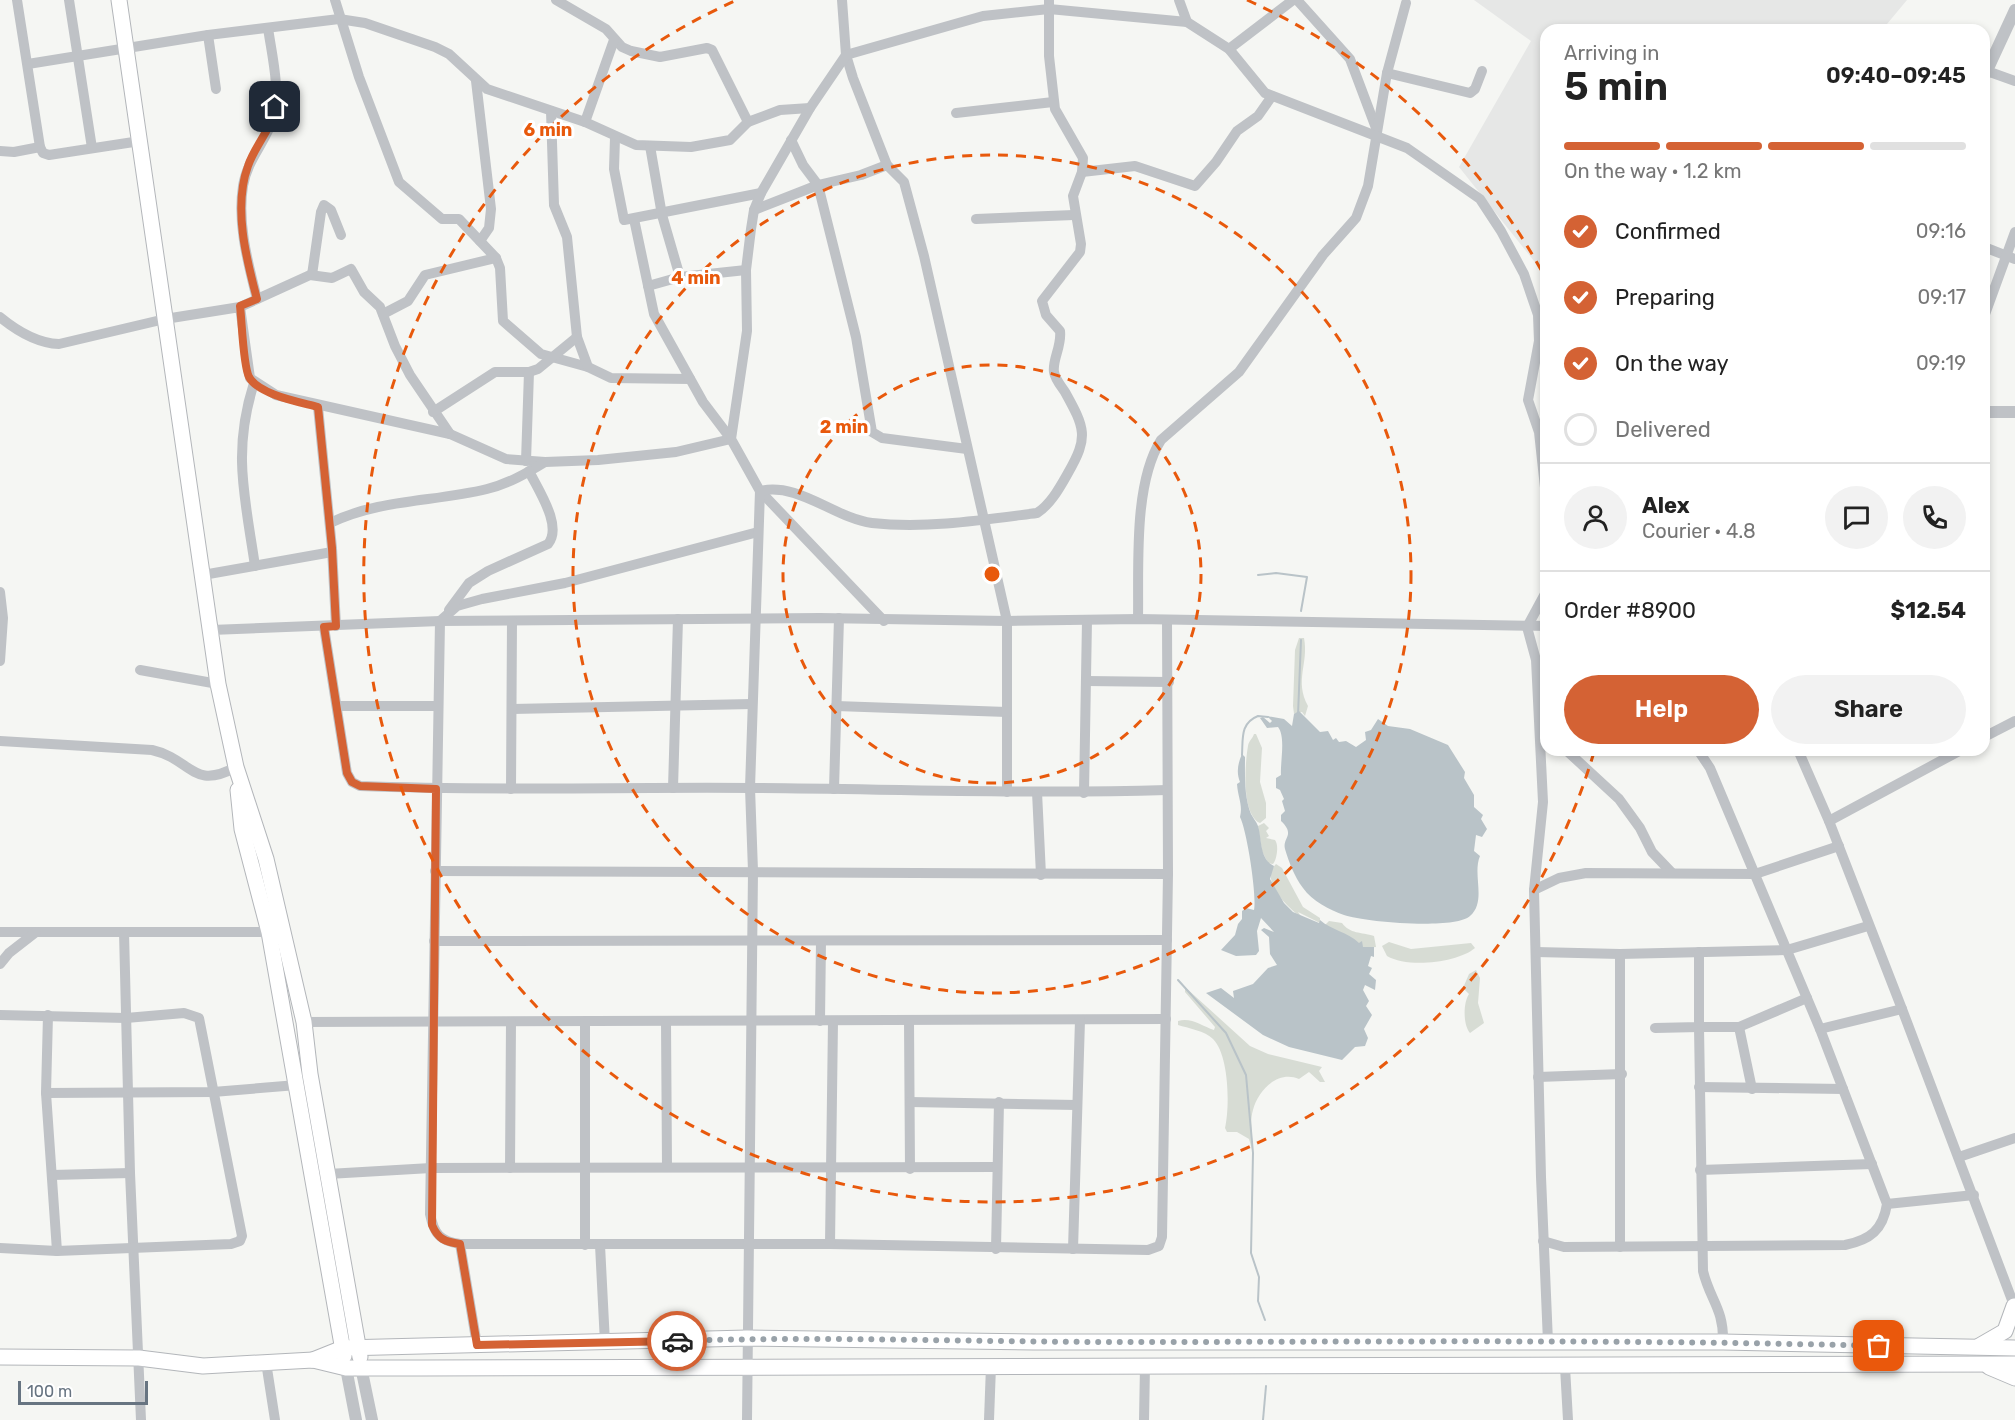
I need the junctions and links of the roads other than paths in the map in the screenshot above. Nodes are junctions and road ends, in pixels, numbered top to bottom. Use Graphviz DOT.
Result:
graph roads {
  1 [pos="17,0"];
  2 [pos="69,0"];
  3 [pos="119,0"];
  4 [pos="335,0"];
  5 [pos="556,0"];
  6 [pos="842,0"];
  7 [pos="1179,0"];
  8 [pos="1295,0"];
  9 [pos="1406,3"];
  10 [pos="1049,5"];
  11 [pos="2015,10"];
  12 [pos="339,19"];
  13 [pos="1187,22"];
  14 [pos="268,28"];
  15 [pos="208,35"];
  16 [pos="614,40"];
  17 [pos="127,49"];
  18 [pos="1228,49"];
  19 [pos="846,55"];
  20 [pos="79,57"];
  21 [pos="28,64"];
  22 [pos="1990,65"];
  23 [pos="1482,71"];
  24 [pos="1387,73"];
  25 [pos="1990,75"];
  26 [pos="476,81"];
  27 [pos="2015,81"];
  28 [pos="216,89"];
  29 [pos="1272,96"];
  30 [pos="1053,102"];
  31 [pos="810,108"];
  32 [pos="551,111"];
  33 [pos="956,113"];
  34 [pos="585,122"];
  35 [pos="748,122"];
  36 [pos="1375,131"];
  37 [pos="615,138"];
  38 [pos="791,140"];
  39 [pos="140,141"];
  40 [pos="650,146"];
  41 [pos="40,147"];
  42 [pos="92,148"];
  43 [pos="0,151"];
  44 [pos="887,165"];
  45 [pos="1082,172"];
  46 [pos="818,185"];
  47 [pos="761,193"];
  48 [pos="754,210"];
  49 [pos="662,215"];
  50 [pos="1074,215"];
  51 [pos="634,219"];
  52 [pos="975,219"];
  53 [pos="2015,232"];
  54 [pos="342,235"];
  55 [pos="480,241"];
  56 [pos="1990,249"];
  57 [pos="2011,257"];
  58 [pos="496,258"];
  59 [pos="747,270"];
  60 [pos="312,275"];
  61 [pos="680,277"];
  62 [pos="648,286"];
  63 [pos="257,299"];
  64 [pos="1990,304"];
  65 [pos="240,306"];
  66 [pos="383,314"];
  67 [pos="0,317"];
  68 [pos="165,319"];
  69 [pos="577,336"];
  70 [pos="553,359"];
  71 [pos="588,368"];
  72 [pos="529,372"];
  73 [pos="690,379"];
  74 [pos="254,383"];
  75 [pos="318,407"];
  76 [pos="434,412"];
  77 [pos="1990,412"];
  78 [pos="2015,412"];
  79 [pos="450,434"];
  80 [pos="731,440"];
  81 [pos="1540,441"];
  82 [pos="967,449"];
  83 [pos="528,466"];
  84 [pos="760,491"];
  85 [pos="982,520"];
  86 [pos="330,524"];
  87 [pos="758,532"];
  88 [pos="332,552"];
  89 [pos="255,566"];
  90 [pos="203,575"];
  91 [pos="0,592"];
  92 [pos="1540,603"];
  93 [pos="449,610"];
  94 [pos="839,618"];
  95 [pos="678,619"];
  96 [pos="1138,619"];
  97 [pos="754,620"];
  98 [pos="1087,620"];
  99 [pos="1167,620"];
  100 [pos="440,621"];
  101 [pos="512,621"];
  102 [pos="885,621"];
  103 [pos="1007,621"];
  104 [pos="330,626"];
  105 [pos="1540,626"];
  106 [pos="1527,627"];
  107 [pos="211,630"];
  108 [pos="0,661"];
  109 [pos="140,670"];
  110 [pos="1087,681"];
  111 [pos="1169,682"];
  112 [pos="218,684"];
  113 [pos="1540,697"];
  114 [pos="752,704"];
  115 [pos="675,705"];
  116 [pos="337,706"];
  117 [pos="438,706"];
  118 [pos="836,706"];
  119 [pos="512,709"];
  120 [pos="1007,712"];
  121 [pos="2015,721"];
  122 [pos="1990,734"];
  123 [pos="0,741"];
  124 [pos="1542,756"];
  125 [pos="1572,756"];
  126 [pos="1702,756"];
  127 [pos="1801,756"];
  128 [pos="1949,756"];
  129 [pos="236,767"];
  130 [pos="673,788"];
  131 [pos="750,788"];
  132 [pos="436,789"];
  133 [pos="511,789"];
  134 [pos="834,789"];
  135 [pos="1167,790"];
  136 [pos="1007,792"];
  137 [pos="1037,792"];
  138 [pos="1084,793"];
  139 [pos="1829,821"];
  140 [pos="1839,846"];
  141 [pos="435,871"];
  142 [pos="753,871"];
  143 [pos="1672,873"];
  144 [pos="1168,874"];
  145 [pos="1755,874"];
  146 [pos="1041,875"];
  147 [pos="1534,890"];
  148 [pos="1868,926"];
  149 [pos="0,932"];
  150 [pos="36,932"];
  151 [pos="124,932"];
  152 [pos="269,932"];
  153 [pos="1167,940"];
  154 [pos="434,941"];
  155 [pos="752,941"];
  156 [pos="821,941"];
  157 [pos="1786,950"];
  158 [pos="1536,952"];
  159 [pos="1699,952"];
  160 [pos="1620,954"];
  161 [pos="0,964"];
  162 [pos="1807,998"];
  163 [pos="1902,1009"];
  164 [pos="0,1015"];
  165 [pos="48,1015"];
  166 [pos="126,1017"];
  167 [pos="1166,1019"];
  168 [pos="1080,1020"];
  169 [pos="750,1021"];
  170 [pos="820,1021"];
  171 [pos="833,1021"];
  172 [pos="909,1021"];
  173 [pos="304,1022"];
  174 [pos="433,1022"];
  175 [pos="511,1022"];
  176 [pos="585,1022"];
  177 [pos="666,1022"];
  178 [pos="1739,1027"];
  179 [pos="1655,1028"];
  180 [pos="1699,1028"];
  181 [pos="1820,1029"];
  182 [pos="1622,1074"];
  183 [pos="1538,1077"];
  184 [pos="297,1084"];
  185 [pos="1699,1087"];
  186 [pos="1752,1089"];
  187 [pos="1843,1089"];
  188 [pos="213,1092"];
  189 [pos="46,1093"];
  190 [pos="128,1093"];
  191 [pos="910,1102"];
  192 [pos="999,1102"];
  193 [pos="1077,1105"];
  194 [pos="2015,1138"];
  195 [pos="1959,1157"];
  196 [pos="1872,1164"];
  197 [pos="584,1167"];
  198 [pos="667,1167"];
  199 [pos="830,1167"];
  200 [pos="996,1167"];
  201 [pos="431,1168"];
  202 [pos="510,1168"];
  203 [pos="751,1168"];
  204 [pos="910,1168"];
  205 [pos="1700,1170"];
  206 [pos="130,1173"];
  207 [pos="328,1174"];
  208 [pos="52,1175"];
  209 [pos="1974,1195"];
  210 [pos="1887,1204"];
  211 [pos="1543,1241"];
  212 [pos="460,1244"];
  213 [pos="748,1244"];
  214 [pos="585,1245"];
  215 [pos="600,1245"];
  216 [pos="830,1245"];
  217 [pos="1620,1247"];
  218 [pos="2,1248"];
  219 [pos="1702,1248"];
  220 [pos="133,1249"];
  221 [pos="996,1249"];
  222 [pos="1073,1249"];
  223 [pos="57,1251"];
  224 [pos="2015,1307"];
  225 [pos="747,1338"];
  226 [pos="1034,1342"];
  227 [pos="1548,1342"];
  228 [pos="1723,1342"];
  229 [pos="605,1343"];
  230 [pos="477,1345"];
  231 [pos="350,1347"];
  232 [pos="1977,1347"];
  233 [pos="2015,1348"];
  234 [pos="0,1357"];
  235 [pos="139,1358"];
  236 [pos="313,1360"];
  237 [pos="266,1362"];
  238 [pos="1980,1364"];
  239 [pos="2015,1364"];
  240 [pos="1034,1365"];
  241 [pos="991,1366"];
  242 [pos="1145,1366"];
  243 [pos="354,1367"];
  244 [pos="746,1367"];
  245 [pos="1565,1367"];
  246 [pos="2015,1378"];
  247 [pos="141,1420"];
  248 [pos="275,1420"];
  249 [pos="356,1420"];
  250 [pos="372,1420"];
  251 [pos="747,1420"];
  252 [pos="989,1420"];
  253 [pos="1144,1420"];
  254 [pos="1568,1420"];
  1 -- 21 [label="street"];
  2 -- 20 [label="street"];
  3 -- 17 [label="main road"];
  4 -- 12 [label="street"];
  5 -- 16 [label="street"];
  6 -- 19 [label="street"];
  7 -- 13 [label="street"];
  8 -- 18 [label="street"];
  8 -- 36 [label="street"];
  9 -- 24 [label="street"];
  10 -- 13 [label="street"];
  10 -- 19 [label="street"];
  10 -- 30 [label="street"];
  11 -- 22 [label="street"];
  12 -- 14 [label="street"];
  12 -- 26 [label="street"];
  12 -- 55 [label="street"];
  13 -- 18 [label="street"];
  14 -- 15 [label="street"];
  14 -- 63 [label="street"];
  15 -- 17 [label="street"];
  15 -- 28 [label="street"];
  16 -- 34 [label="street"];
  16 -- 35 [label="street"];
  17 -- 20 [label="street"];
  17 -- 39 [label="main road"];
  18 -- 29 [label="street"];
  19 -- 31 [label="street"];
  19 -- 44 [label="street"];
  20 -- 21 [label="street"];
  20 -- 42 [label="street"];
  21 -- 41 [label="street"];
  23 -- 24 [label="street"];
  24 -- 36 [label="street"];
  25 -- 27 [label="street"];
  26 -- 32 [label="street"];
  26 -- 55 [label="street"];
  29 -- 36 [label="street"];
  29 -- 45 [label="street"];
  30 -- 33 [label="street"];
  30 -- 45 [label="street"];
  31 -- 35 [label="street"];
  31 -- 38 [label="street"];
  32 -- 34 [label="street"];
  32 -- 69 [label="street"];
  34 -- 37 [label="street"];
  35 -- 40 [label="street"];
  36 -- 81 [label="street"];
  36 -- 96 [label="street"];
  37 -- 40 [label="street"];
  37 -- 51 [label="street"];
  38 -- 46 [label="street"];
  38 -- 47 [label="street"];
  39 -- 42 [label="street"];
  39 -- 68 [label="main road"];
  40 -- 49 [label="street"];
  41 -- 42 [label="street"];
  41 -- 43 [label="street"];
  44 -- 46 [label="street"];
  44 -- 82 [label="street"];
  45 -- 50 [label="street"];
  46 -- 48 [label="street"];
  46 -- 82 [label="street"];
  47 -- 48 [label="street"];
  47 -- 49 [label="street"];
  48 -- 59 [label="street"];
  49 -- 51 [label="street"];
  49 -- 61 [label="street"];
  50 -- 52 [label="street"];
  50 -- 85 [label="street"];
  51 -- 62 [label="street"];
  53 -- 57 [label="street"];
  54 -- 60 [label="street"];
  55 -- 58 [label="street"];
  56 -- 57 [label="street"];
  57 -- 64 [label="street"];
  58 -- 66 [label="street"];
  58 -- 70 [label="street"];
  59 -- 61 [label="street"];
  59 -- 80 [label="street"];
  60 -- 63 [label="street"];
  60 -- 66 [label="street"];
  61 -- 62 [label="street"];
  62 -- 73 [label="street"];
  63 -- 65 [label="street"];
  65 -- 68 [label="street"];
  65 -- 74 [label="street"];
  66 -- 76 [label="street"];
  67 -- 68 [label="street"];
  68 -- 90 [label="main road"];
  69 -- 70 [label="street"];
  69 -- 71 [label="street"];
  70 -- 71 [label="street"];
  70 -- 72 [label="street"];
  71 -- 73 [label="street"];
  72 -- 76 [label="street"];
  72 -- 83 [label="street"];
  73 -- 80 [label="street"];
  74 -- 75 [label="street"];
  74 -- 89 [label="street"];
  75 -- 79 [label="street"];
  75 -- 86 [label="street"];
  76 -- 79 [label="street"];
  77 -- 78 [label="street"];
  79 -- 83 [label="street"];
  80 -- 83 [label="street"];
  80 -- 84 [label="street"];
  82 -- 85 [label="street"];
  83 -- 86 [label="street"];
  83 -- 93 [label="street"];
  84 -- 85 [label="street"];
  84 -- 87 [label="street"];
  84 -- 102 [label="street"];
  85 -- 103 [label="street"];
  86 -- 88 [label="street"];
  87 -- 93 [label="street"];
  87 -- 97 [label="street"];
  88 -- 89 [label="street"];
  88 -- 104 [label="street"];
  89 -- 90 [label="street"];
  90 -- 107 [label="main road"];
  91 -- 108 [label="street"];
  92 -- 106 [label="street"];
  93 -- 100 [label="street"];
  94 -- 97 [label="street"];
  94 -- 102 [label="street"];
  94 -- 118 [label="street"];
  95 -- 97 [label="street"];
  95 -- 101 [label="street"];
  95 -- 115 [label="street"];
  96 -- 98 [label="street"];
  96 -- 99 [label="street"];
  97 -- 114 [label="street"];
  98 -- 103 [label="street"];
  98 -- 110 [label="street"];
  99 -- 106 [label="street"];
  99 -- 111 [label="street"];
  100 -- 101 [label="street"];
  100 -- 104 [label="street"];
  100 -- 117 [label="street"];
  101 -- 119 [label="street"];
  102 -- 103 [label="street"];
  103 -- 120 [label="street"];
  104 -- 107 [label="street"];
  104 -- 116 [label="street"];
  105 -- 106 [label="street"];
  106 -- 113 [label="street"];
  107 -- 112 [label="main road"];
  109 -- 112 [label="street"];
  110 -- 111 [label="street"];
  110 -- 138 [label="street"];
  111 -- 135 [label="street"];
  112 -- 129 [label="main road"];
  114 -- 115 [label="street"];
  114 -- 131 [label="street"];
  115 -- 119 [label="street"];
  115 -- 130 [label="street"];
  116 -- 117 [label="street"];
  116 -- 132 [label="street"];
  117 -- 132 [label="street"];
  118 -- 120 [label="street"];
  118 -- 134 [label="street"];
  119 -- 133 [label="street"];
  120 -- 136 [label="street"];
  121 -- 122 [label="street"];
  123 -- 129 [label="street"];
  124 -- 147 [label="street"];
  125 -- 143 [label="street"];
  126 -- 145 [label="street"];
  127 -- 139 [label="street"];
  128 -- 139 [label="street"];
  129 -- 152 [label="main road"];
  129 -- 173 [label="main road"];
  130 -- 131 [label="street"];
  130 -- 133 [label="street"];
  131 -- 134 [label="street"];
  131 -- 142 [label="street"];
  132 -- 133 [label="street"];
  132 -- 141 [label="street"];
  134 -- 136 [label="street"];
  135 -- 138 [label="street"];
  135 -- 144 [label="street"];
  136 -- 137 [label="street"];
  137 -- 138 [label="street"];
  137 -- 146 [label="street"];
  139 -- 140 [label="street"];
  140 -- 145 [label="street"];
  140 -- 148 [label="street"];
  141 -- 142 [label="street"];
  141 -- 154 [label="street"];
  142 -- 146 [label="street"];
  142 -- 155 [label="street"];
  143 -- 145 [label="street"];
  143 -- 147 [label="street"];
  144 -- 146 [label="street"];
  144 -- 153 [label="street"];
  145 -- 157 [label="street"];
  147 -- 158 [label="street"];
  148 -- 157 [label="street"];
  148 -- 163 [label="street"];
  149 -- 150 [label="street"];
  150 -- 151 [label="street"];
  150 -- 161 [label="street"];
  151 -- 152 [label="street"];
  151 -- 166 [label="street"];
  152 -- 184 [label="main road"];
  153 -- 156 [label="street"];
  153 -- 167 [label="street"];
  154 -- 155 [label="street"];
  154 -- 174 [label="street"];
  155 -- 156 [label="street"];
  155 -- 169 [label="street"];
  156 -- 170 [label="street"];
  157 -- 159 [label="street"];
  157 -- 162 [label="street"];
  158 -- 160 [label="street"];
  158 -- 183 [label="street"];
  159 -- 160 [label="street"];
  159 -- 180 [label="street"];
  160 -- 182 [label="street"];
  162 -- 178 [label="street"];
  162 -- 181 [label="street"];
  163 -- 181 [label="street"];
  163 -- 195 [label="street"];
  164 -- 165 [label="street"];
  165 -- 166 [label="street"];
  165 -- 189 [label="street"];
  166 -- 188 [label="street"];
  166 -- 190 [label="street"];
  167 -- 168 [label="street"];
  167 -- 222 [label="street"];
  168 -- 172 [label="street"];
  168 -- 193 [label="street"];
  169 -- 170 [label="street"];
  169 -- 177 [label="street"];
  169 -- 203 [label="street"];
  170 -- 171 [label="street"];
  171 -- 172 [label="street"];
  171 -- 199 [label="street"];
  172 -- 191 [label="street"];
  173 -- 174 [label="street"];
  173 -- 207 [label="main road"];
  174 -- 175 [label="street"];
  174 -- 201 [label="street"];
  175 -- 176 [label="street"];
  175 -- 202 [label="street"];
  176 -- 177 [label="street"];
  176 -- 197 [label="street"];
  177 -- 198 [label="street"];
  178 -- 180 [label="street"];
  178 -- 186 [label="street"];
  179 -- 180 [label="street"];
  180 -- 185 [label="street"];
  181 -- 187 [label="street"];
  182 -- 183 [label="street"];
  182 -- 217 [label="street"];
  183 -- 211 [label="street"];
  184 -- 188 [label="street"];
  184 -- 231 [label="main road"];
  185 -- 186 [label="street"];
  185 -- 205 [label="street"];
  186 -- 187 [label="street"];
  187 -- 196 [label="street"];
  188 -- 190 [label="street"];
  188 -- 220 [label="street"];
  189 -- 190 [label="street"];
  189 -- 208 [label="street"];
  190 -- 206 [label="street"];
  191 -- 192 [label="street"];
  191 -- 204 [label="street"];
  192 -- 193 [label="street"];
  192 -- 200 [label="street"];
  193 -- 222 [label="street"];
  194 -- 195 [label="street"];
  195 -- 209 [label="street"];
  196 -- 205 [label="street"];
  196 -- 210 [label="street"];
  197 -- 198 [label="street"];
  197 -- 202 [label="street"];
  197 -- 214 [label="street"];
  198 -- 203 [label="street"];
  199 -- 203 [label="street"];
  199 -- 204 [label="street"];
  199 -- 216 [label="street"];
  200 -- 204 [label="street"];
  200 -- 221 [label="street"];
  201 -- 202 [label="street"];
  201 -- 207 [label="street"];
  201 -- 212 [label="street"];
  203 -- 213 [label="street"];
  205 -- 219 [label="street"];
  206 -- 208 [label="street"];
  206 -- 220 [label="street"];
  207 -- 231 [label="main road"];
  208 -- 223 [label="street"];
  209 -- 210 [label="street"];
  209 -- 224 [label="street"];
  210 -- 219 [label="street"];
  211 -- 217 [label="street"];
  211 -- 227 [label="street"];
  212 -- 214 [label="street"];
  212 -- 230 [label="street"];
  213 -- 215 [label="street"];
  213 -- 216 [label="street"];
  213 -- 225 [label="street"];
  214 -- 215 [label="street"];
  215 -- 229 [label="street"];
  216 -- 221 [label="street"];
  217 -- 219 [label="street"];
  218 -- 223 [label="street"];
  219 -- 228 [label="street"];
  220 -- 223 [label="street"];
  220 -- 235 [label="street"];
  221 -- 222 [label="street"];
  224 -- 232 [label="main road"];
  225 -- 226 [label="main road"];
  225 -- 229 [label="main road"];
  225 -- 244 [label="street"];
  226 -- 227 [label="main road"];
  226 -- 240 [label="main road"];
  227 -- 228 [label="main road"];
  228 -- 232 [label="main road"];
  229 -- 230 [label="main road"];
  230 -- 231 [label="main road"];
  231 -- 236 [label="main road"];
  231 -- 243 [label="main road"];
  232 -- 233 [label="main road"];
  234 -- 235 [label="main road"];
  235 -- 237 [label="main road"];
  235 -- 247 [label="street"];
  236 -- 237 [label="main road"];
  236 -- 243 [label="main road"];
  237 -- 248 [label="street"];
  238 -- 239 [label="main road"];
  238 -- 245 [label="main road"];
  238 -- 246 [label="main road"];
  240 -- 241 [label="main road"];
  240 -- 242 [label="main road"];
  241 -- 244 [label="main road"];
  241 -- 252 [label="street"];
  242 -- 245 [label="main road"];
  242 -- 253 [label="street"];
  243 -- 244 [label="main road"];
  243 -- 249 [label="street"];
  243 -- 250 [label="street"];
  244 -- 251 [label="street"];
  245 -- 254 [label="street"];
}
